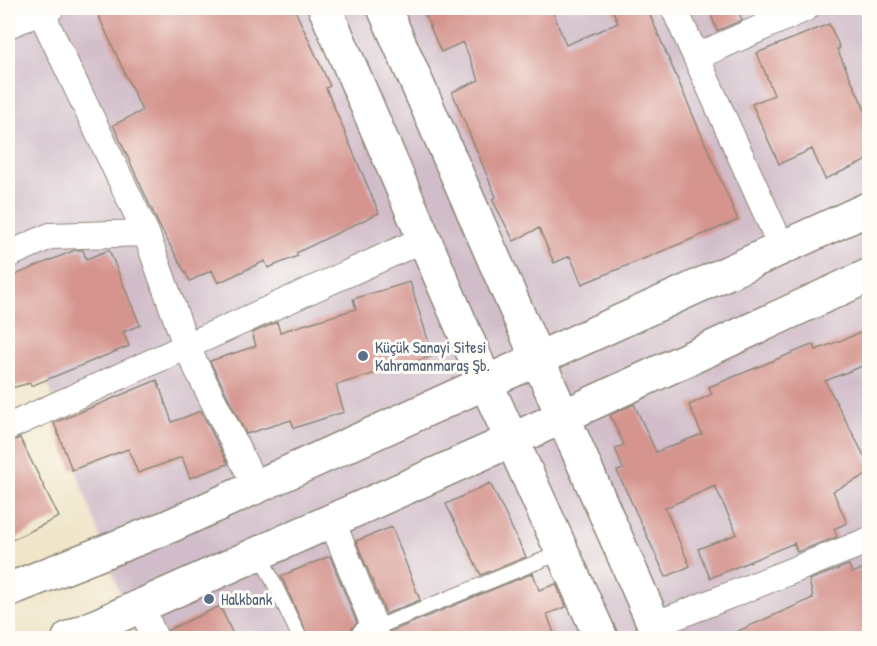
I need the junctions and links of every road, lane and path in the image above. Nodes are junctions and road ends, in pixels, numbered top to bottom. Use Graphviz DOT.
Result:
graph roads {
  1 [pos="325,8"];
  2 [pos="384,8"];
  3 [pos="674,8"];
  4 [pos="806,8"];
  5 [pos="44,9"];
  6 [pos="8,25"];
  7 [pos="696,57"];
  8 [pos="870,208"];
  9 [pos="146,233"];
  10 [pos="424,239"];
  11 [pos="782,248"];
  12 [pos="8,253"];
  13 [pos="870,275"];
  14 [pos="187,348"];
  15 [pos="536,359"];
  16 [pos="486,383"];
  17 [pos="563,416"];
  18 [pos="8,427"];
  19 [pos="512,440"];
  20 [pos="255,485"];
  21 [pos="332,521"];
  22 [pos="870,540"];
  23 [pos="563,552"];
  24 [pos="260,554"];
  25 [pos="8,590"];
  26 [pos="141,607"];
  27 [pos="657,632"];
  28 [pos="366,635"];
  29 [pos="69,639"];
  30 [pos="155,639"];
  31 [pos="300,639"];
  32 [pos="601,639"];
  1 -- 10 [label="main road"];
  2 -- 15 [label="main road"];
  3 -- 7 [label="street"];
  4 -- 7 [label="street"];
  5 -- 6 [label="street"];
  5 -- 9 [label="street"];
  7 -- 11 [label="street"];
  8 -- 11 [label="main road"];
  9 -- 12 [label="street"];
  9 -- 14 [label="street"];
  10 -- 14 [label="street"];
  10 -- 16 [label="main road"];
  11 -- 15 [label="main road"];
  13 -- 17 [label="main road"];
  14 -- 18 [label="street"];
  14 -- 20 [label="street"];
  15 -- 16 [label="main road"];
  15 -- 17 [label="main road"];
  16 -- 19 [label="main road"];
  16 -- 20 [label="main road"];
  17 -- 19 [label="main road"];
  17 -- 27 [label="main road"];
  19 -- 21 [label="main road"];
  19 -- 23 [label="main road"];
  20 -- 25 [label="main road"];
  21 -- 24 [label="main road"];
  21 -- 28 [label="street"];
  22 -- 27 [label="street"];
  23 -- 28 [label="lane"];
  23 -- 32 [label="main road"];
  24 -- 26 [label="main road"];
  24 -- 31 [label="lane"];
  26 -- 29 [label="main road"];
  26 -- 30 [label="street"];
}
